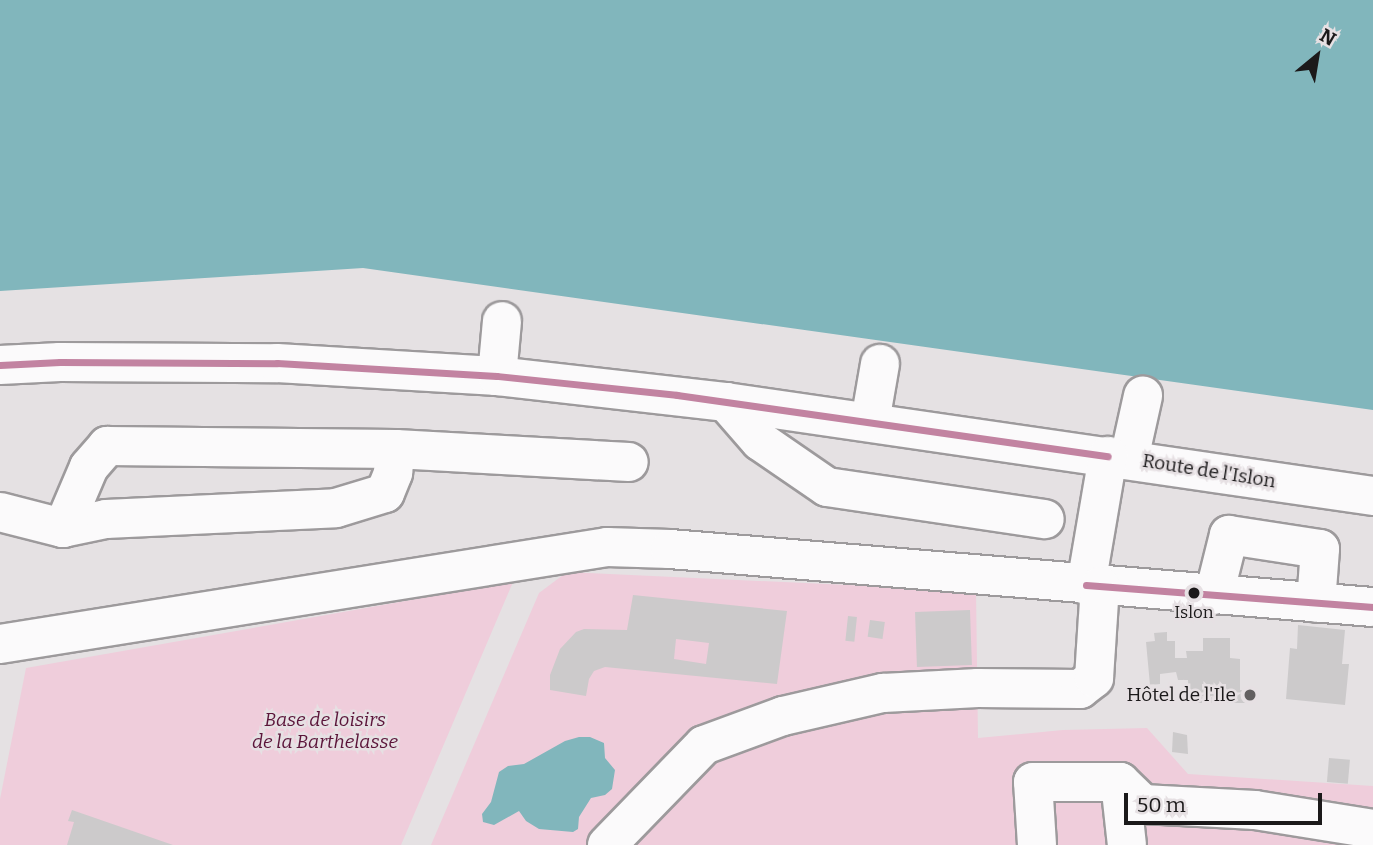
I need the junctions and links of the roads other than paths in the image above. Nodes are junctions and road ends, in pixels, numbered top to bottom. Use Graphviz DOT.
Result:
graph roads {
  1 [pos="502,321"];
  2 [pos="0,365"];
  3 [pos="880,365"];
  4 [pos="497,376"];
  5 [pos="1143,396"];
  6 [pos="726,402"];
  7 [pos="870,422"];
  8 [pos="396,449"];
  9 [pos="1118,458"];
  10 [pos="629,462"];
  11 [pos="1373,496"];
  12 [pos="0,512"];
  13 [pos="1045,519"];
  14 [pos="63,528"];
  15 [pos="1093,585"];
  16 [pos="1214,595"];
  17 [pos="1316,603"];
  18 [pos="1373,607"];
  19 [pos="7,643"];
  20 [pos="1120,782"];
  21 [pos="1373,829"];
  22 [pos="607,845"];
  23 [pos="1037,845"];
  24 [pos="1126,845"];
  1 -- 4 [label="street"];
  2 -- 4 [label="street, Route de l'Islon"];
  3 -- 7 [label="street"];
  4 -- 6 [label="street, Route de l'Islon"];
  5 -- 9 [label="street"];
  6 -- 7 [label="street, Route de l'Islon"];
  6 -- 13 [label="street"];
  7 -- 9 [label="street, Route de l'Islon"];
  8 -- 10 [label="street"];
  8 -- 14 [label="street"];
  8 -- 14 [label="street"];
  9 -- 11 [label="street, Route de l'Islon"];
  9 -- 15 [label="street"];
  12 -- 14 [label="street"];
  15 -- 16 [label="street"];
  15 -- 19 [label="street"];
  15 -- 22 [label="street"];
  16 -- 17 [label="street"];
  16 -- 17 [label="street"];
  17 -- 18 [label="street"];
  20 -- 21 [label="street"];
  20 -- 23 [label="street"];
  20 -- 24 [label="street"];
}
